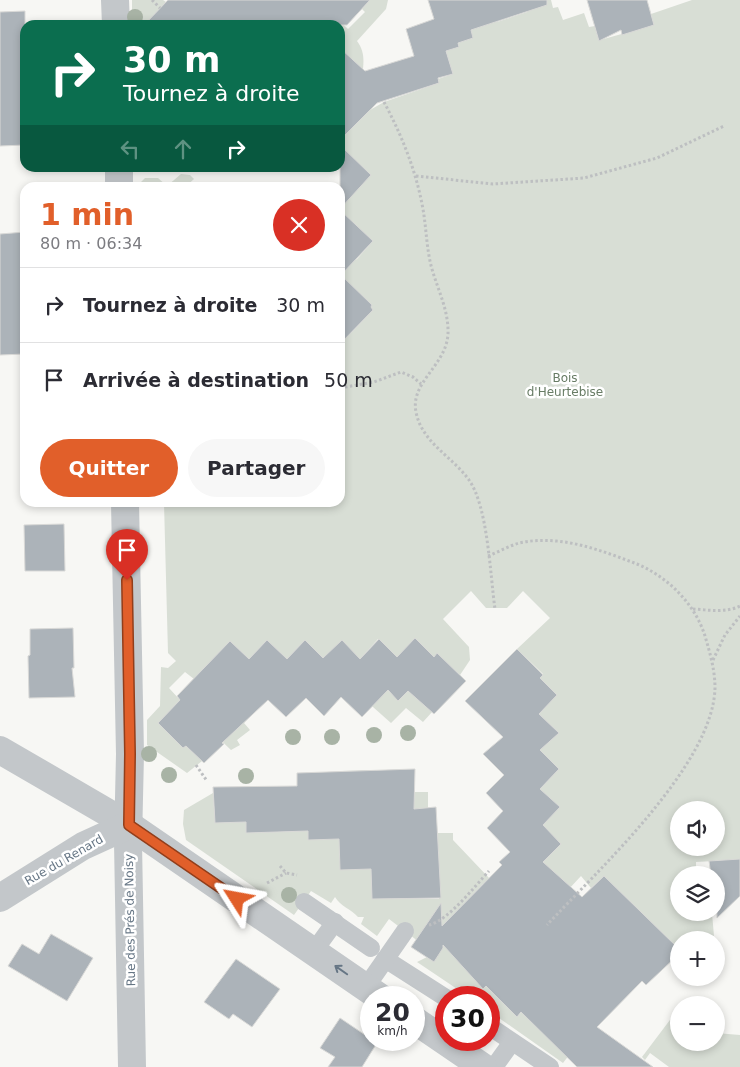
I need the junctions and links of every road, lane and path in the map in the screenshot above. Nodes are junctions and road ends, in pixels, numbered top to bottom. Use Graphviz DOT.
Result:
graph roads {
  1 [pos="115,0"];
  2 [pos="152,0"];
  3 [pos="160,8"];
  4 [pos="116,20"];
  5 [pos="384,102"];
  6 [pos="724,126"];
  7 [pos="416,176"];
  8 [pos="421,384"];
  9 [pos="345,387"];
  10 [pos="125,507"];
  11 [pos="488,556"];
  12 [pos="740,606"];
  13 [pos="495,609"];
  14 [pos="693,609"];
  15 [pos="740,616"];
  16 [pos="713,661"];
  17 [pos="0,750"];
  18 [pos="196,765"];
  19 [pos="207,781"];
  20 [pos="129,825"];
  21 [pos="280,866"];
  22 [pos="489,871"];
  23 [pos="297,875"];
  24 [pos="0,898"];
  25 [pos="304,902"];
  26 [pos="335,922"];
  27 [pos="547,924"];
  28 [pos="404,932"];
  29 [pos="371,948"];
  30 [pos="314,951"];
  31 [pos="386,959"];
  32 [pos="365,986"];
  33 [pos="376,986"];
  34 [pos="435,991"];
  35 [pos="425,1027"];
  36 [pos="500,1034"];
  37 [pos="512,1042"];
  38 [pos="132,1067"];
  39 [pos="483,1067"];
  40 [pos="494,1067"];
  41 [pos="550,1067"];
  1 -- 4 [label="street"];
  2 -- 3 [label="path"];
  5 -- 7 [label="path"];
  6 -- 7 [label="path"];
  7 -- 8 [label="path"];
  8 -- 9 [label="path"];
  8 -- 11 [label="path"];
  10 -- 20 [label="street, Rue des Prés de Noisy"];
  11 -- 13 [label="path"];
  11 -- 14 [label="path"];
  12 -- 14 [label="path"];
  14 -- 16 [label="path"];
  15 -- 16 [label="path"];
  16 -- 27 [label="path"];
  17 -- 20 [label="street"];
  18 -- 19 [label="path"];
  20 -- 24 [label="street, Rue du Renard"];
  20 -- 30 [label="street"];
  20 -- 38 [label="street, Rue des Prés de Noisy"];
  21 -- 23 [label="path"];
  22 -- 28 [label="path"];
  25 -- 26 [label="lane"];
  26 -- 29 [label="lane"];
  26 -- 30 [label="lane"];
  28 -- 31 [label="lane"];
  32 -- 30 [label="street, one-way"];
  31 -- 33 [label="lane"];
  31 -- 34 [label="lane"];
  35 -- 39 [label="street"];
  36 -- 37 [label="lane"];
  37 -- 40 [label="lane"];
  37 -- 41 [label="lane"];
}
